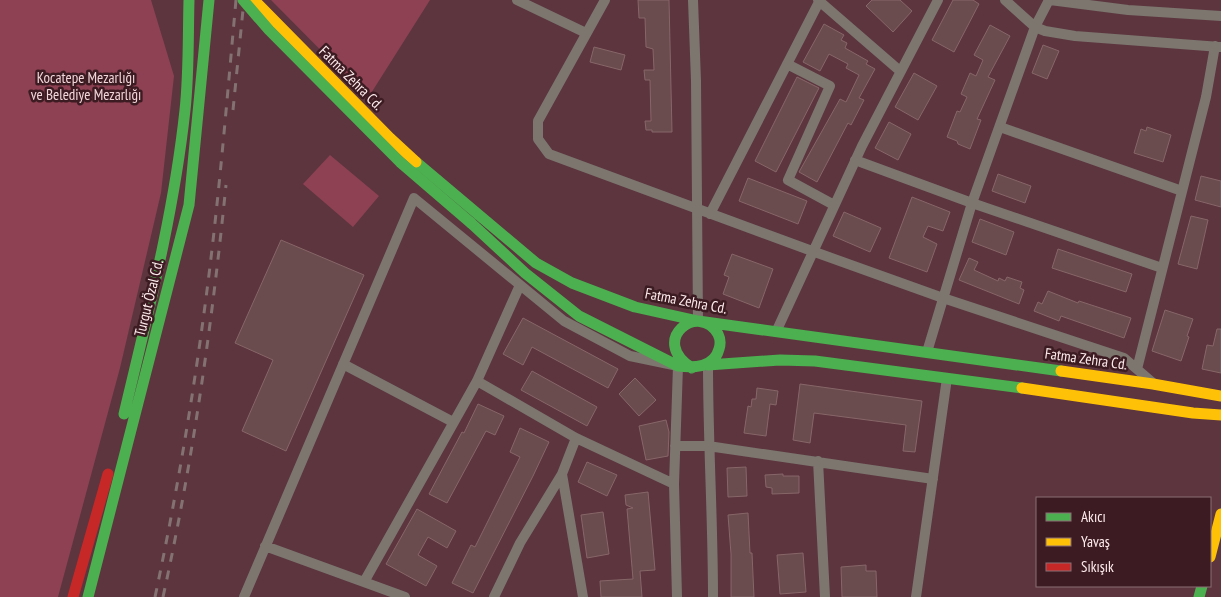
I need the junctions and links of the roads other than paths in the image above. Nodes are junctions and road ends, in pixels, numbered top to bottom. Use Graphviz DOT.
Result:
graph roads {
  1 [pos="189,0"];
  2 [pos="209,0"];
  3 [pos="243,0"];
  4 [pos="254,0"];
  5 [pos="517,0"];
  6 [pos="604,0"];
  7 [pos="693,0"];
  8 [pos="938,0"];
  9 [pos="1005,0"];
  10 [pos="1050,0"];
  11 [pos="819,1"];
  12 [pos="1221,16"];
  13 [pos="1035,27"];
  14 [pos="586,32"];
  15 [pos="1218,47"];
  16 [pos="787,64"];
  17 [pos="900,71"];
  18 [pos="1000,126"];
  19 [pos="855,160"];
  20 [pos="1182,190"];
  21 [pos="972,203"];
  22 [pos="834,205"];
  23 [pos="697,209"];
  24 [pos="710,214"];
  25 [pos="474,219"];
  26 [pos="812,252"];
  27 [pos="1162,268"];
  28 [pos="520,286"];
  29 [pos="943,298"];
  30 [pos="698,321"];
  31 [pos="776,332"];
  32 [pos="927,352"];
  33 [pos="343,364"];
  34 [pos="678,366"];
  35 [pos="708,366"];
  36 [pos="692,368"];
  37 [pos="1137,369"];
  38 [pos="947,378"];
  39 [pos="477,381"];
  40 [pos="1153,384"];
  41 [pos="1221,396"];
  42 [pos="1221,415"];
  43 [pos="453,422"];
  44 [pos="576,438"];
  45 [pos="675,446"];
  46 [pos="708,446"];
  47 [pos="818,461"];
  48 [pos="562,474"];
  49 [pos="932,479"];
  50 [pos="674,484"];
  51 [pos="1221,514"];
  52 [pos="265,546"];
  53 [pos="1211,553"];
  54 [pos="364,582"];
  55 [pos="74,597"];
  56 [pos="88,597"];
  57 [pos="244,597"];
  58 [pos="405,597"];
  59 [pos="494,597"];
  60 [pos="583,597"];
  61 [pos="677,597"];
  62 [pos="713,597"];
  63 [pos="825,597"];
  64 [pos="916,597"];
  1 -- 55 [label="main road, Turgut Özal Cd."];
  2 -- 56 [label="main road, Turgut Özal Cd."];
  3 -- 25 [label="main road, Fatma Zehra Cd., bridge"];
  4 -- 25 [label="main road, Fatma Zehra Cd."];
  5 -- 14 [label="street"];
  6 -- 14 [label="street"];
  7 -- 23 [label="street"];
  8 -- 17 [label="street"];
  9 -- 13 [label="street"];
  10 -- 12 [label="street"];
  10 -- 13 [label="street"];
  11 -- 16 [label="street"];
  11 -- 17 [label="street"];
  13 -- 15 [label="street"];
  13 -- 18 [label="street"];
  14 -- 23 [label="street"];
  15 -- 20 [label="street"];
  16 -- 22 [label="street"];
  16 -- 24 [label="street"];
  17 -- 19 [label="street"];
  18 -- 20 [label="street"];
  18 -- 21 [label="street"];
  19 -- 21 [label="street"];
  19 -- 22 [label="street"];
  20 -- 27 [label="street"];
  21 -- 27 [label="street"];
  21 -- 29 [label="street"];
  22 -- 26 [label="street"];
  23 -- 24 [label="street"];
  23 -- 30 [label="street"];
  24 -- 26 [label="street"];
  25 -- 30 [label="main road, Fatma Zehra Cd."];
  25 -- 34 [label="main road, Fatma Zehra Cd."];
  26 -- 29 [label="street"];
  26 -- 31 [label="street"];
  27 -- 37 [label="street"];
  28 -- 33 [label="street"];
  28 -- 34 [label="street"];
  28 -- 39 [label="street"];
  29 -- 32 [label="street"];
  29 -- 37 [label="street"];
  30 -- 31 [label="main road, Fatma Zehra Cd."];
  30 -- 35 [label="main road"];
  30 -- 36 [label="main road"];
  31 -- 32 [label="main road, Fatma Zehra Cd."];
  32 -- 40 [label="main road, Fatma Zehra Cd."];
  33 -- 43 [label="street"];
  33 -- 52 [label="street"];
  34 -- 36 [label="main road, Fatma Zehra Cd."];
  34 -- 45 [label="street"];
  35 -- 36 [label="main road"];
  35 -- 38 [label="main road"];
  35 -- 46 [label="street"];
  37 -- 40 [label="street"];
  38 -- 42 [label="main road"];
  38 -- 49 [label="street"];
  39 -- 43 [label="street"];
  39 -- 44 [label="street"];
  40 -- 41 [label="main road, Fatma Zehra Cd."];
  43 -- 54 [label="street"];
  44 -- 48 [label="street"];
  44 -- 50 [label="street"];
  45 -- 46 [label="street"];
  45 -- 50 [label="street"];
  46 -- 47 [label="street"];
  46 -- 62 [label="street"];
  47 -- 49 [label="street"];
  47 -- 63 [label="street"];
  48 -- 59 [label="street"];
  48 -- 60 [label="street"];
  49 -- 64 [label="street"];
  50 -- 61 [label="street"];
  51 -- 53 [label="main road"];
  52 -- 54 [label="street"];
  52 -- 57 [label="street"];
  54 -- 58 [label="street"];
}
